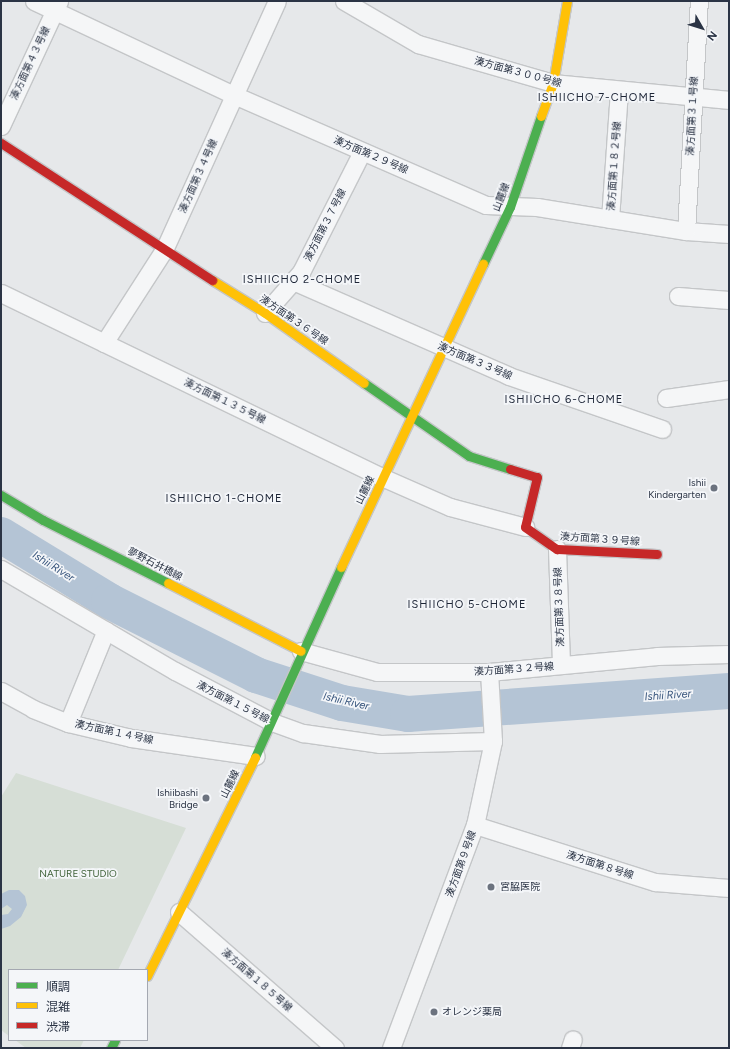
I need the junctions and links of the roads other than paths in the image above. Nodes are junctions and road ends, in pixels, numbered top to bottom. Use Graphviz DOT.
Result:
graph roads {
  1 [pos="34,1"];
  2 [pos="277,1"];
  3 [pos="344,1"];
  4 [pos="567,1"];
  5 [pos="699,1"];
  6 [pos="57,6"];
  7 [pos="553,83"];
  8 [pos="619,90"];
  9 [pos="234,95"];
  10 [pos="693,98"];
  11 [pos="729,100"];
  12 [pos="1,126"];
  13 [pos="1,143"];
  14 [pos="362,152"];
  15 [pos="510,207"];
  16 [pos="610,219"];
  17 [pos="686,231"];
  18 [pos="729,234"];
  19 [pos="164,250"];
  20 [pos="293,281"];
  21 [pos="1,292"];
  22 [pos="678,296"];
  23 [pos="729,300"];
  24 [pos="265,313"];
  25 [pos="104,343"];
  26 [pos="444,348"];
  27 [pos="729,389"];
  28 [pos="666,398"];
  29 [pos="412,416"];
  30 [pos="662,429"];
  31 [pos="384,478"];
  32 [pos="1,495"];
  33 [pos="525,527"];
  34 [pos="557,549"];
  35 [pos="657,554"];
  36 [pos="1,569"];
  37 [pos="106,630"];
  38 [pos="301,651"];
  39 [pos="729,654"];
  40 [pos="561,665"];
  41 [pos="489,672"];
  42 [pos="1,691"];
  43 [pos="275,716"];
  44 [pos="68,723"];
  45 [pos="493,741"];
  46 [pos="256,756"];
  47 [pos="475,825"];
  48 [pos="729,888"];
  49 [pos="179,912"];
  50 [pos="148,974"];
  51 [pos="335,1048"];
  52 [pos="391,1048"];
  1 -- 6 [label="street, 湊方面第２９号線"];
  2 -- 9 [label="street, 湊方面第３４号線"];
  3 -- 7 [label="street, 湊方面第３００号線"];
  4 -- 7 [label="street, 山麓線"];
  5 -- 10 [label="street, 湊方面第３１号線"];
  6 -- 9 [label="street, 湊方面第２９号線"];
  6 -- 12 [label="street, 湊方面第４３号線"];
  7 -- 8 [label="street, 湊方面第３００号線"];
  7 -- 15 [label="street, 山麓線"];
  8 -- 10 [label="street, 湊方面第３００号線"];
  8 -- 16 [label="street, 湊方面第１８２号線"];
  9 -- 14 [label="street, 湊方面第２９号線"];
  9 -- 19 [label="street, 湊方面第３４号線"];
  10 -- 11 [label="street, 湊方面第３００号線"];
  10 -- 17 [label="street, 湊方面第３１号線"];
  13 -- 19 [label="street, 湊方面第３６号線"];
  14 -- 15 [label="street, 湊方面第２９号線"];
  14 -- 20 [label="street, 湊方面第３７号線"];
  15 -- 16 [label="street, 湊方面第２９号線"];
  15 -- 26 [label="street, 山麓線"];
  16 -- 17 [label="street, 湊方面第２９号線"];
  17 -- 18 [label="street, 湊方面第２９号線"];
  19 -- 24 [label="street, 湊方面第３６号線"];
  19 -- 25 [label="street, 湊方面第３４号線"];
  20 -- 24 [label="street, 湊方面第３７号線"];
  20 -- 26 [label="street, 湊方面第３３号線"];
  21 -- 25 [label="street, 湊方面第１３５号線"];
  22 -- 23 [label="street"];
  24 -- 29 [label="street, 湊方面第３６号線"];
  25 -- 31 [label="street, 湊方面第１３５号線"];
  26 -- 29 [label="street, 山麓線"];
  26 -- 30 [label="street, 湊方面第３３号線"];
  27 -- 28 [label="street"];
  29 -- 31 [label="street, 山麓線"];
  29 -- 33 [label="street, 湊方面第３６号線"];
  31 -- 33 [label="street, 湊方面第１３５号線"];
  31 -- 38 [label="street, 山麓線"];
  32 -- 38 [label="street, 夢野石井橋線"];
  33 -- 34 [label="street, 湊方面第３９号線"];
  34 -- 35 [label="street, 湊方面第３９号線"];
  34 -- 40 [label="street, 湊方面第３８号線"];
  36 -- 37 [label="street, 湊方面第１５号線"];
  37 -- 43 [label="street, 湊方面第１５号線"];
  37 -- 44 [label="street"];
  38 -- 41 [label="street, 湊方面第３２号線"];
  38 -- 43 [label="street, 山麓線"];
  39 -- 40 [label="street, 湊方面第３２号線"];
  40 -- 41 [label="street, 湊方面第３２号線"];
  41 -- 45 [label="street, 湊方面第９号線"];
  42 -- 44 [label="street, 湊方面第１４号線"];
  43 -- 45 [label="street, 湊方面第１５号線"];
  43 -- 46 [label="street, 山麓線"];
  44 -- 46 [label="street, 湊方面第１４号線"];
  45 -- 47 [label="street, 湊方面第９号線"];
  46 -- 49 [label="street, 山麓線"];
  47 -- 48 [label="street, 湊方面第８号線"];
  47 -- 52 [label="street, 湊方面第９号線"];
  49 -- 50 [label="street, 山麓線"];
  49 -- 51 [label="street, 湊方面第１８５号線"];
}
